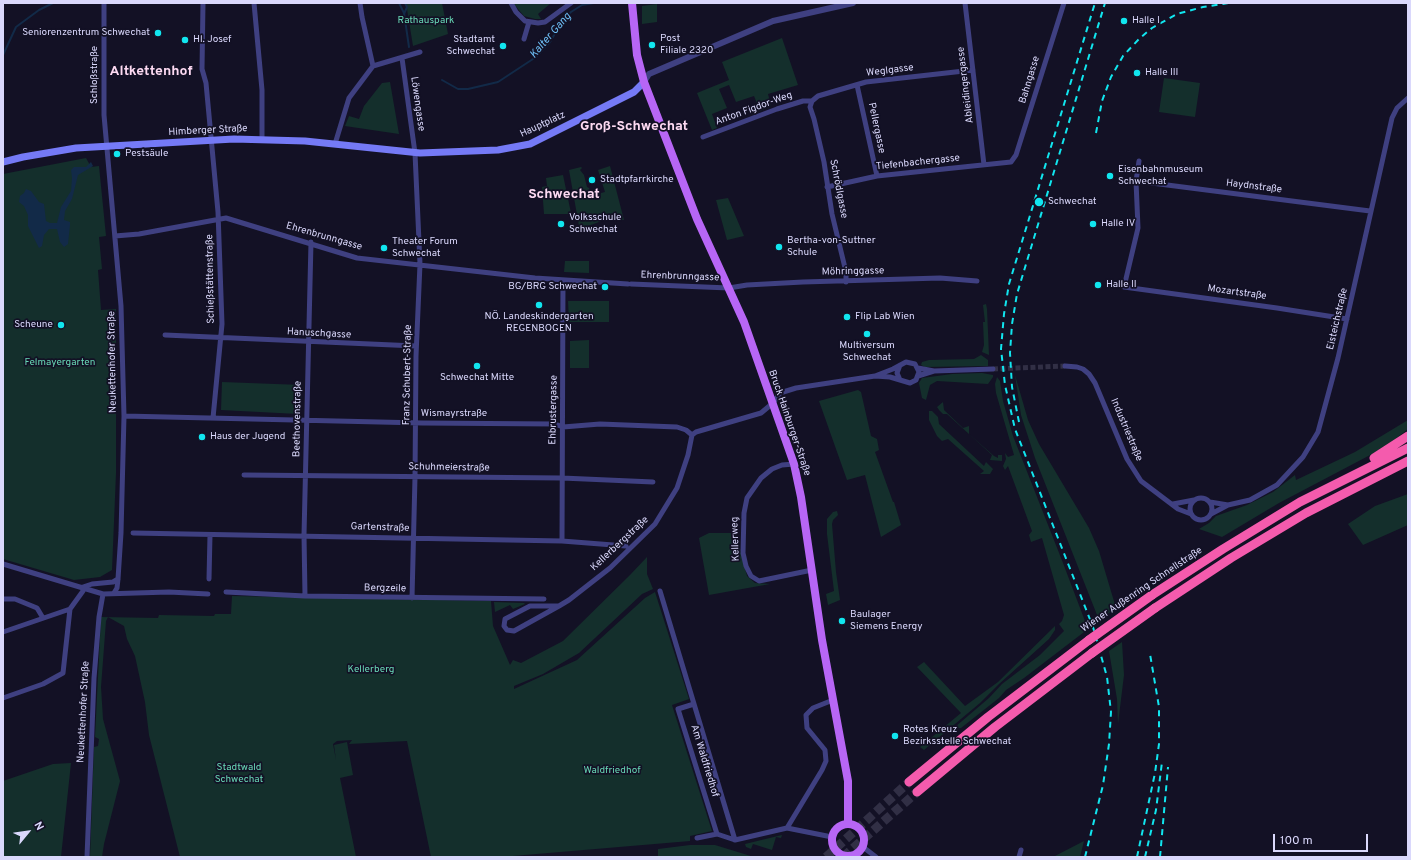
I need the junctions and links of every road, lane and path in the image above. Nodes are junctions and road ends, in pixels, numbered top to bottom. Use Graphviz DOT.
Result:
graph roads {
  1 [pos="104,3"];
  2 [pos="203,3"];
  3 [pos="254,3"];
  4 [pos="360,3"];
  5 [pos="511,3"];
  6 [pos="571,3"];
  7 [pos="632,3"];
  8 [pos="853,3"];
  9 [pos="966,3"];
  10 [pos="1064,3"];
  11 [pos="529,22"];
  12 [pos="524,39"];
  13 [pos="420,52"];
  14 [pos="402,58"];
  15 [pos="373,66"];
  16 [pos="972,70"];
  17 [pos="644,82"];
  18 [pos="857,85"];
  19 [pos="1408,98"];
  20 [pos="812,101"];
  21 [pos="703,137"];
  22 [pos="262,138"];
  23 [pos="212,140"];
  24 [pos="335,144"];
  25 [pos="106,146"];
  26 [pos="415,153"];
  27 [pos="1139,161"];
  28 [pos="3,162"];
  29 [pos="1011,162"];
  30 [pos="984,164"];
  31 [pos="877,176"];
  32 [pos="1136,181"];
  33 [pos="827,187"];
  34 [pos="1370,211"];
  35 [pos="219,218"];
  36 [pos="115,236"];
  37 [pos="311,242"];
  38 [pos="420,264"];
  39 [pos="563,280"];
  40 [pos="977,281"];
  41 [pos="846,282"];
  42 [pos="729,288"];
  43 [pos="1347,319"];
  44 [pos="164,335"];
  45 [pos="221,338"];
  46 [pos="308,342"];
  47 [pos="416,346"];
  48 [pos="900,365"];
  49 [pos="1065,366"];
  50 [pos="918,368"];
  51 [pos="993,369"];
  52 [pos="934,371"];
  53 [pos="875,376"];
  54 [pos="918,376"];
  55 [pos="900,380"];
  56 [pos="773,403"];
  57 [pos="124,416"];
  58 [pos="213,418"];
  59 [pos="306,420"];
  60 [pos="416,423"];
  61 [pos="563,426"];
  62 [pos="692,435"];
  63 [pos="1408,436"];
  64 [pos="1408,448"];
  65 [pos="1408,461"];
  66 [pos="794,464"];
  67 [pos="1408,467"];
  68 [pos="1384,472"];
  69 [pos="1357,473"];
  70 [pos="244,475"];
  71 [pos="306,475"];
  72 [pos="416,477"];
  73 [pos="562,478"];
  74 [pos="652,482"];
  75 [pos="1196,499"];
  76 [pos="1210,502"];
  77 [pos="1173,504"];
  78 [pos="1228,506"];
  79 [pos="1191,514"];
  80 [pos="1211,514"];
  81 [pos="133,533"];
  82 [pos="210,535"];
  83 [pos="304,535"];
  84 [pos="414,538"];
  85 [pos="562,541"];
  86 [pos="626,546"];
  87 [pos="3,564"];
  88 [pos="812,570"];
  89 [pos="118,579"];
  90 [pos="210,579"];
  91 [pos="83,587"];
  92 [pos="660,591"];
  93 [pos="226,592"];
  94 [pos="114,593"];
  95 [pos="103,594"];
  96 [pos="208,594"];
  97 [pos="305,596"];
  98 [pos="412,598"];
  99 [pos="3,599"];
  100 [pos="544,599"];
  101 [pos="559,606"];
  102 [pos="70,610"];
  103 [pos="42,618"];
  104 [pos="3,632"];
  105 [pos="3,698"];
  106 [pos="833,700"];
  107 [pos="694,704"];
  108 [pos="910,782"];
  109 [pos="917,792"];
  110 [pos="848,824"];
  111 [pos="787,828"];
  112 [pos="717,834"];
  113 [pos="832,837"];
  114 [pos="697,838"];
  115 [pos="735,840"];
  116 [pos="863,847"];
  117 [pos="1021,850"];
  118 [pos="834,854"];
  119 [pos="88,857"];
  120 [pos="845,857"];
  121 [pos="876,857"];
  122 [pos="1019,857"];
  1 -- 25 [label="street, Schloßstraße"];
  2 -- 23 [label="street, Schießstättenstraße"];
  3 -- 22 [label="street"];
  4 -- 15 [label="street"];
  5 -- 11 [label="street"];
  6 -- 11 [label="street"];
  7 -- 17 [label="main road"];
  8 -- 17 [label="street"];
  9 -- 16 [label="street, Ableidingergasse"];
  10 -- 29 [label="street, Bahngasse"];
  11 -- 12 [label="street"];
  13 -- 14 [label="street"];
  14 -- 15 [label="street"];
  14 -- 26 [label="street, Löwengasse"];
  15 -- 24 [label="street"];
  16 -- 18 [label="street, Weglgasse"];
  16 -- 30 [label="street, Ableidingergasse"];
  17 -- 26 [label="main road, Hauptplatz"];
  17 -- 42 [label="main road, Bruck Hainburger-Straße"];
  18 -- 20 [label="street, Weglgasse"];
  18 -- 31 [label="street, Pellergasse"];
  19 -- 34 [label="street, Eisteichstraße"];
  20 -- 21 [label="street, Anton Figdor-Weg"];
  20 -- 33 [label="street, Schrödlgasse"];
  22 -- 23 [label="main road, Himberger Straße"];
  22 -- 24 [label="main road, Himberger Straße"];
  23 -- 25 [label="main road, Himberger Straße"];
  23 -- 35 [label="street, Schießstättenstraße"];
  24 -- 26 [label="main road, Himberger Straße"];
  25 -- 28 [label="main road, Himberger Straße"];
  25 -- 36 [label="street, Neukettenhofer Straße"];
  26 -- 38 [label="street, Franz Schubert-Straße"];
  27 -- 32 [label="street"];
  29 -- 30 [label="street, Tiefenbachergasse"];
  30 -- 31 [label="street, Tiefenbachergasse"];
  31 -- 33 [label="street, Tiefenbachergasse"];
  32 -- 34 [label="street, Haydnstraße"];
  32 -- 43 [label="street, Mozartstraße"];
  33 -- 41 [label="street, Schrödlgasse"];
  34 -- 43 [label="street, Eisteichstraße"];
  35 -- 36 [label="street, Ehrenbrunngasse"];
  35 -- 37 [label="street, Ehrenbrunngasse"];
  35 -- 45 [label="street, Schießstättenstraße"];
  36 -- 57 [label="street, Neukettenhofer Straße"];
  37 -- 38 [label="street, Ehrenbrunngasse"];
  37 -- 46 [label="street, Beethovenstraße"];
  38 -- 39 [label="street, Ehrenbrunngasse"];
  38 -- 47 [label="street, Franz Schubert-Straße"];
  39 -- 42 [label="street, Ehrenbrunngasse"];
  39 -- 61 [label="street, Ehbrustergasse"];
  40 -- 41 [label="street, Möhringgasse"];
  41 -- 42 [label="street, Möhringgasse"];
  42 -- 56 [label="main road, Bruck Hainburger-Straße"];
  43 -- 78 [label="street, Eisteichstraße"];
  44 -- 45 [label="street, Hanuschgasse"];
  45 -- 46 [label="street, Hanuschgasse"];
  45 -- 58 [label="street, Schießstättenstraße"];
  46 -- 47 [label="street, Hanuschgasse"];
  46 -- 59 [label="street, Beethovenstraße"];
  47 -- 60 [label="street, Franz Schubert-Straße"];
  48 -- 50 [label="street"];
  48 -- 53 [label="street"];
  48 -- 55 [label="street"];
  49 -- 77 [label="street, Industriestraße"];
  50 -- 52 [label="street"];
  50 -- 54 [label="street"];
  51 -- 52 [label="street"];
  52 -- 54 [label="street"];
  53 -- 55 [label="street"];
  53 -- 56 [label="street"];
  54 -- 55 [label="street"];
  56 -- 62 [label="street"];
  56 -- 66 [label="main road, Bruck Hainburger-Straße"];
  57 -- 58 [label="street, Wismayrstraße"];
  57 -- 89 [label="street, Neukettenhofer Straße"];
  58 -- 59 [label="street, Wismayrstraße"];
  59 -- 60 [label="street, Wismayrstraße"];
  59 -- 71 [label="street, Beethovenstraße"];
  60 -- 61 [label="street, Wismayrstraße"];
  60 -- 72 [label="street, Franz Schubert-Straße"];
  61 -- 62 [label="street, Wismayrstraße"];
  61 -- 73 [label="street, Ehbrustergasse"];
  62 -- 101 [label="street, Kellerbergstraße"];
  63 -- 69 [label="highway"];
  64 -- 69 [label="highway, Wiener Außenring Schnellstraße"];
  65 -- 68 [label="highway"];
  66 -- 88 [label="main road, Bruck Hainburger-Straße"];
  66 -- 88 [label="street, Kellerweg"];
  67 -- 68 [label="highway"];
  68 -- 109 [label="highway, bridge"];
  69 -- 108 [label="highway, Wiener Außenring Schnellstraße, bridge"];
  70 -- 71 [label="street, Schuhmeierstraße"];
  71 -- 72 [label="street, Schuhmeierstraße"];
  71 -- 83 [label="street, Beethovenstraße"];
  72 -- 73 [label="street, Schuhmeierstraße"];
  72 -- 84 [label="street, Franz Schubert-Straße"];
  73 -- 74 [label="street, Schuhmeierstraße"];
  73 -- 85 [label="street, Ehbrustergasse"];
  75 -- 76 [label="street"];
  75 -- 77 [label="street"];
  75 -- 79 [label="street"];
  76 -- 78 [label="street, Eisteichstraße"];
  76 -- 80 [label="street"];
  77 -- 79 [label="street, Industriestraße"];
  78 -- 80 [label="street, Eisteichstraße"];
  79 -- 80 [label="street"];
  81 -- 82 [label="street, Gartenstraße"];
  82 -- 83 [label="street, Gartenstraße"];
  82 -- 90 [label="street"];
  83 -- 84 [label="street, Gartenstraße"];
  83 -- 97 [label="street, Beethovenstraße"];
  84 -- 85 [label="street, Gartenstraße"];
  84 -- 98 [label="street, Franz Schubert-Straße"];
  85 -- 86 [label="street, Gartenstraße"];
  87 -- 91 [label="street"];
  88 -- 106 [label="main road, Bruck Hainburger-Straße"];
  89 -- 91 [label="street"];
  89 -- 94 [label="street, Neukettenhofer Straße"];
  91 -- 95 [label="street"];
  91 -- 102 [label="street"];
  92 -- 107 [label="street, Am Waldfriedhof"];
  93 -- 97 [label="street, Bergzeile"];
  94 -- 95 [label="street"];
  94 -- 96 [label="street"];
  95 -- 119 [label="street, Neukettenhofer Straße"];
  97 -- 98 [label="street, Bergzeile"];
  98 -- 100 [label="street, Bergzeile"];
  99 -- 103 [label="street"];
  101 -- 101 [label="street, Kellerbergstraße"];
  102 -- 103 [label="street"];
  102 -- 105 [label="street"];
  103 -- 104 [label="street"];
  106 -- 110 [label="main road, Bruck Hainburger-Straße"];
  106 -- 111 [label="street"];
  107 -- 112 [label="street, Am Waldfriedhof"];
  107 -- 115 [label="street, Am Waldfriedhof"];
  110 -- 113 [label="main road"];
  110 -- 116 [label="main road"];
  111 -- 113 [label="street"];
  111 -- 115 [label="street"];
  112 -- 114 [label="street"];
  112 -- 115 [label="street"];
  113 -- 118 [label="main road"];
  116 -- 120 [label="main road"];
  116 -- 121 [label="street"];
  117 -- 122 [label="street"];
  118 -- 120 [label="main road"];
}
